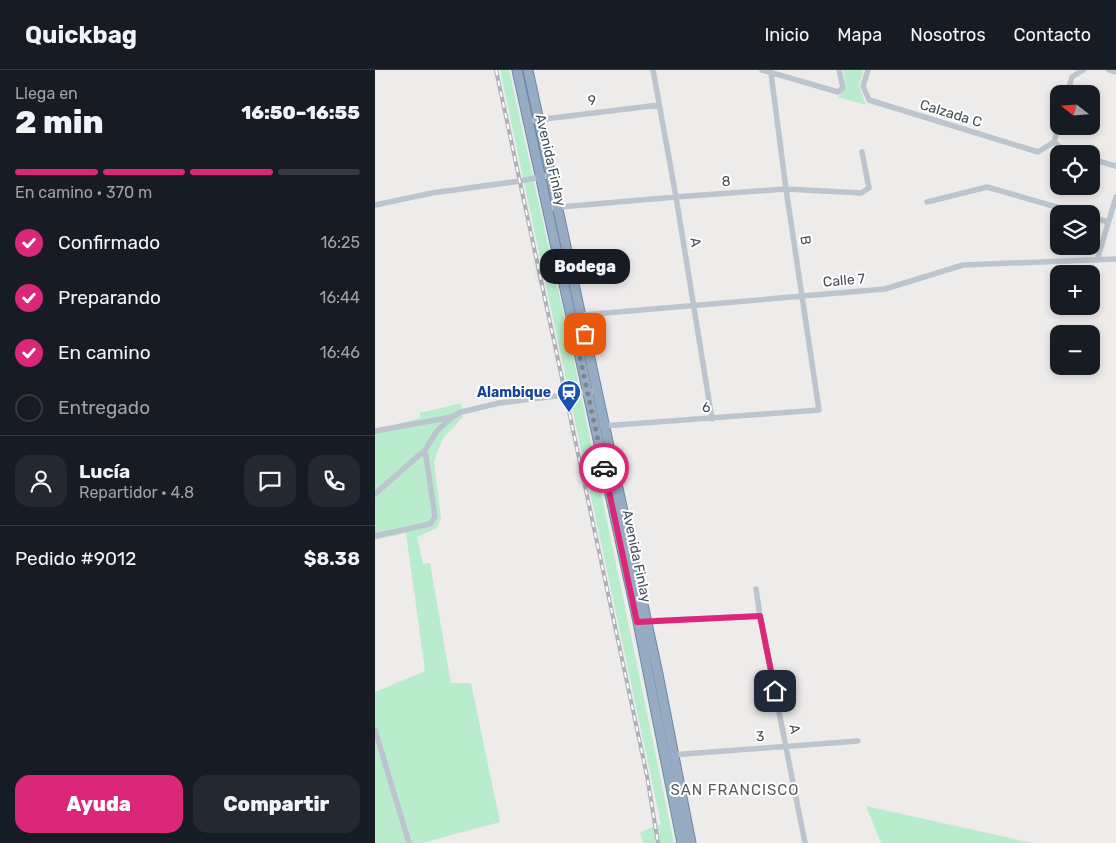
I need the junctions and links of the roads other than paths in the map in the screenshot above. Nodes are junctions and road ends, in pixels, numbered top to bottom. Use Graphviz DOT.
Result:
graph roads {
  1 [pos="517,70"];
  2 [pos="528,70"];
  3 [pos="653,70"];
  4 [pos="762,70"];
  5 [pos="839,70"];
  6 [pos="867,70"];
  7 [pos="1083,70"];
  8 [pos="1109,70"];
  9 [pos="1116,72"];
  10 [pos="771,73"];
  11 [pos="1070,85"];
  12 [pos="659,105"];
  13 [pos="538,119"];
  14 [pos="528,121"];
  15 [pos="1056,135"];
  16 [pos="1054,142"];
  17 [pos="1058,145"];
  18 [pos="862,152"];
  19 [pos="1100,162"];
  20 [pos="1116,166"];
  21 [pos="551,175"];
  22 [pos="541,177"];
  23 [pos="786,189"];
  24 [pos="676,197"];
  25 [pos="1116,197"];
  26 [pos="927,202"];
  27 [pos="375,205"];
  28 [pos="1050,205"];
  29 [pos="558,207"];
  30 [pos="548,208"];
  31 [pos="1100,220"];
  32 [pos="1108,222"];
  33 [pos="1116,259"];
  34 [pos="1097,260"];
  35 [pos="803,296"];
  36 [pos="694,306"];
  37 [pos="571,316"];
  38 [pos="581,316"];
  39 [pos="593,392"];
  40 [pos="819,410"];
  41 [pos="452,417"];
  42 [pos="712,419"];
  43 [pos="595,426"];
  44 [pos="605,426"];
  45 [pos="375,431"];
  46 [pos="425,450"];
  47 [pos="375,494"];
  48 [pos="375,536"];
  49 [pos="756,589"];
  50 [pos="760,616"];
  51 [pos="642,621"];
  52 [pos="375,730"];
  53 [pos="858,741"];
  54 [pos="785,747"];
  55 [pos="668,755"];
  56 [pos="409,843"];
  57 [pos="682,843"];
  58 [pos="691,843"];
  59 [pos="805,843"];
  1 -- 14 [label="highway, Avenida Finlay"];
  2 -- 13 [label="highway, Avenida Finlay"];
  3 -- 12 [label="street, A"];
  4 -- 10 [label="street"];
  5 -- 10 [label="street"];
  6 -- 16 [label="street, Calzada C"];
  7 -- 11 [label="street"];
  8 -- 9 [label="street"];
  10 -- 23 [label="street, B"];
  12 -- 13 [label="street, 9"];
  12 -- 24 [label="street, A"];
  13 -- 14 [label="street, 9"];
  13 -- 21 [label="highway, Avenida Finlay"];
  14 -- 22 [label="highway, Avenida Finlay"];
  15 -- 16 [label="street"];
  16 -- 17 [label="street"];
  18 -- 23 [label="street, 8"];
  19 -- 20 [label="street"];
  21 -- 22 [label="street"];
  21 -- 29 [label="highway, Avenida Finlay"];
  22 -- 27 [label="street"];
  22 -- 30 [label="highway, Avenida Finlay"];
  23 -- 24 [label="street, 8"];
  23 -- 35 [label="street, B"];
  24 -- 29 [label="street, 8"];
  24 -- 36 [label="street, A"];
  25 -- 32 [label="street"];
  26 -- 28 [label="street"];
  29 -- 30 [label="street, 8"];
  29 -- 38 [label="highway, Avenida Finlay"];
  30 -- 37 [label="highway, Avenida Finlay"];
  31 -- 32 [label="street"];
  32 -- 34 [label="street"];
  33 -- 34 [label="street, Calle 7"];
  34 -- 35 [label="street, Calle 7"];
  35 -- 36 [label="street, Calle 7"];
  35 -- 40 [label="street, B"];
  36 -- 38 [label="street, Calle 7"];
  36 -- 42 [label="street, A"];
  37 -- 38 [label="street, Calle 7"];
  37 -- 39 [label="highway, Avenida Finlay"];
  38 -- 39 [label="highway, Avenida Finlay"];
  39 -- 41 [label="street"];
  39 -- 43 [label="highway, Avenida Finlay"];
  39 -- 44 [label="highway, Avenida Finlay"];
  40 -- 42 [label="street, 6"];
  41 -- 45 [label="street"];
  41 -- 46 [label="street"];
  42 -- 44 [label="street, 6"];
  43 -- 44 [label="street, 6"];
  43 -- 51 [label="highway, Avenida Finlay"];
  44 -- 51 [label="highway, Avenida Finlay"];
  46 -- 47 [label="street"];
  46 -- 48 [label="street"];
  49 -- 50 [label="street, A"];
  50 -- 51 [label="street"];
  50 -- 54 [label="street, A"];
  51 -- 55 [label="highway, Avenida Finlay"];
  52 -- 56 [label="street"];
  53 -- 54 [label="street, 3"];
  54 -- 55 [label="street, 3"];
  54 -- 59 [label="street, A"];
  55 -- 57 [label="highway, Avenida Finlay"];
  55 -- 58 [label="highway, Avenida Finlay"];
}
